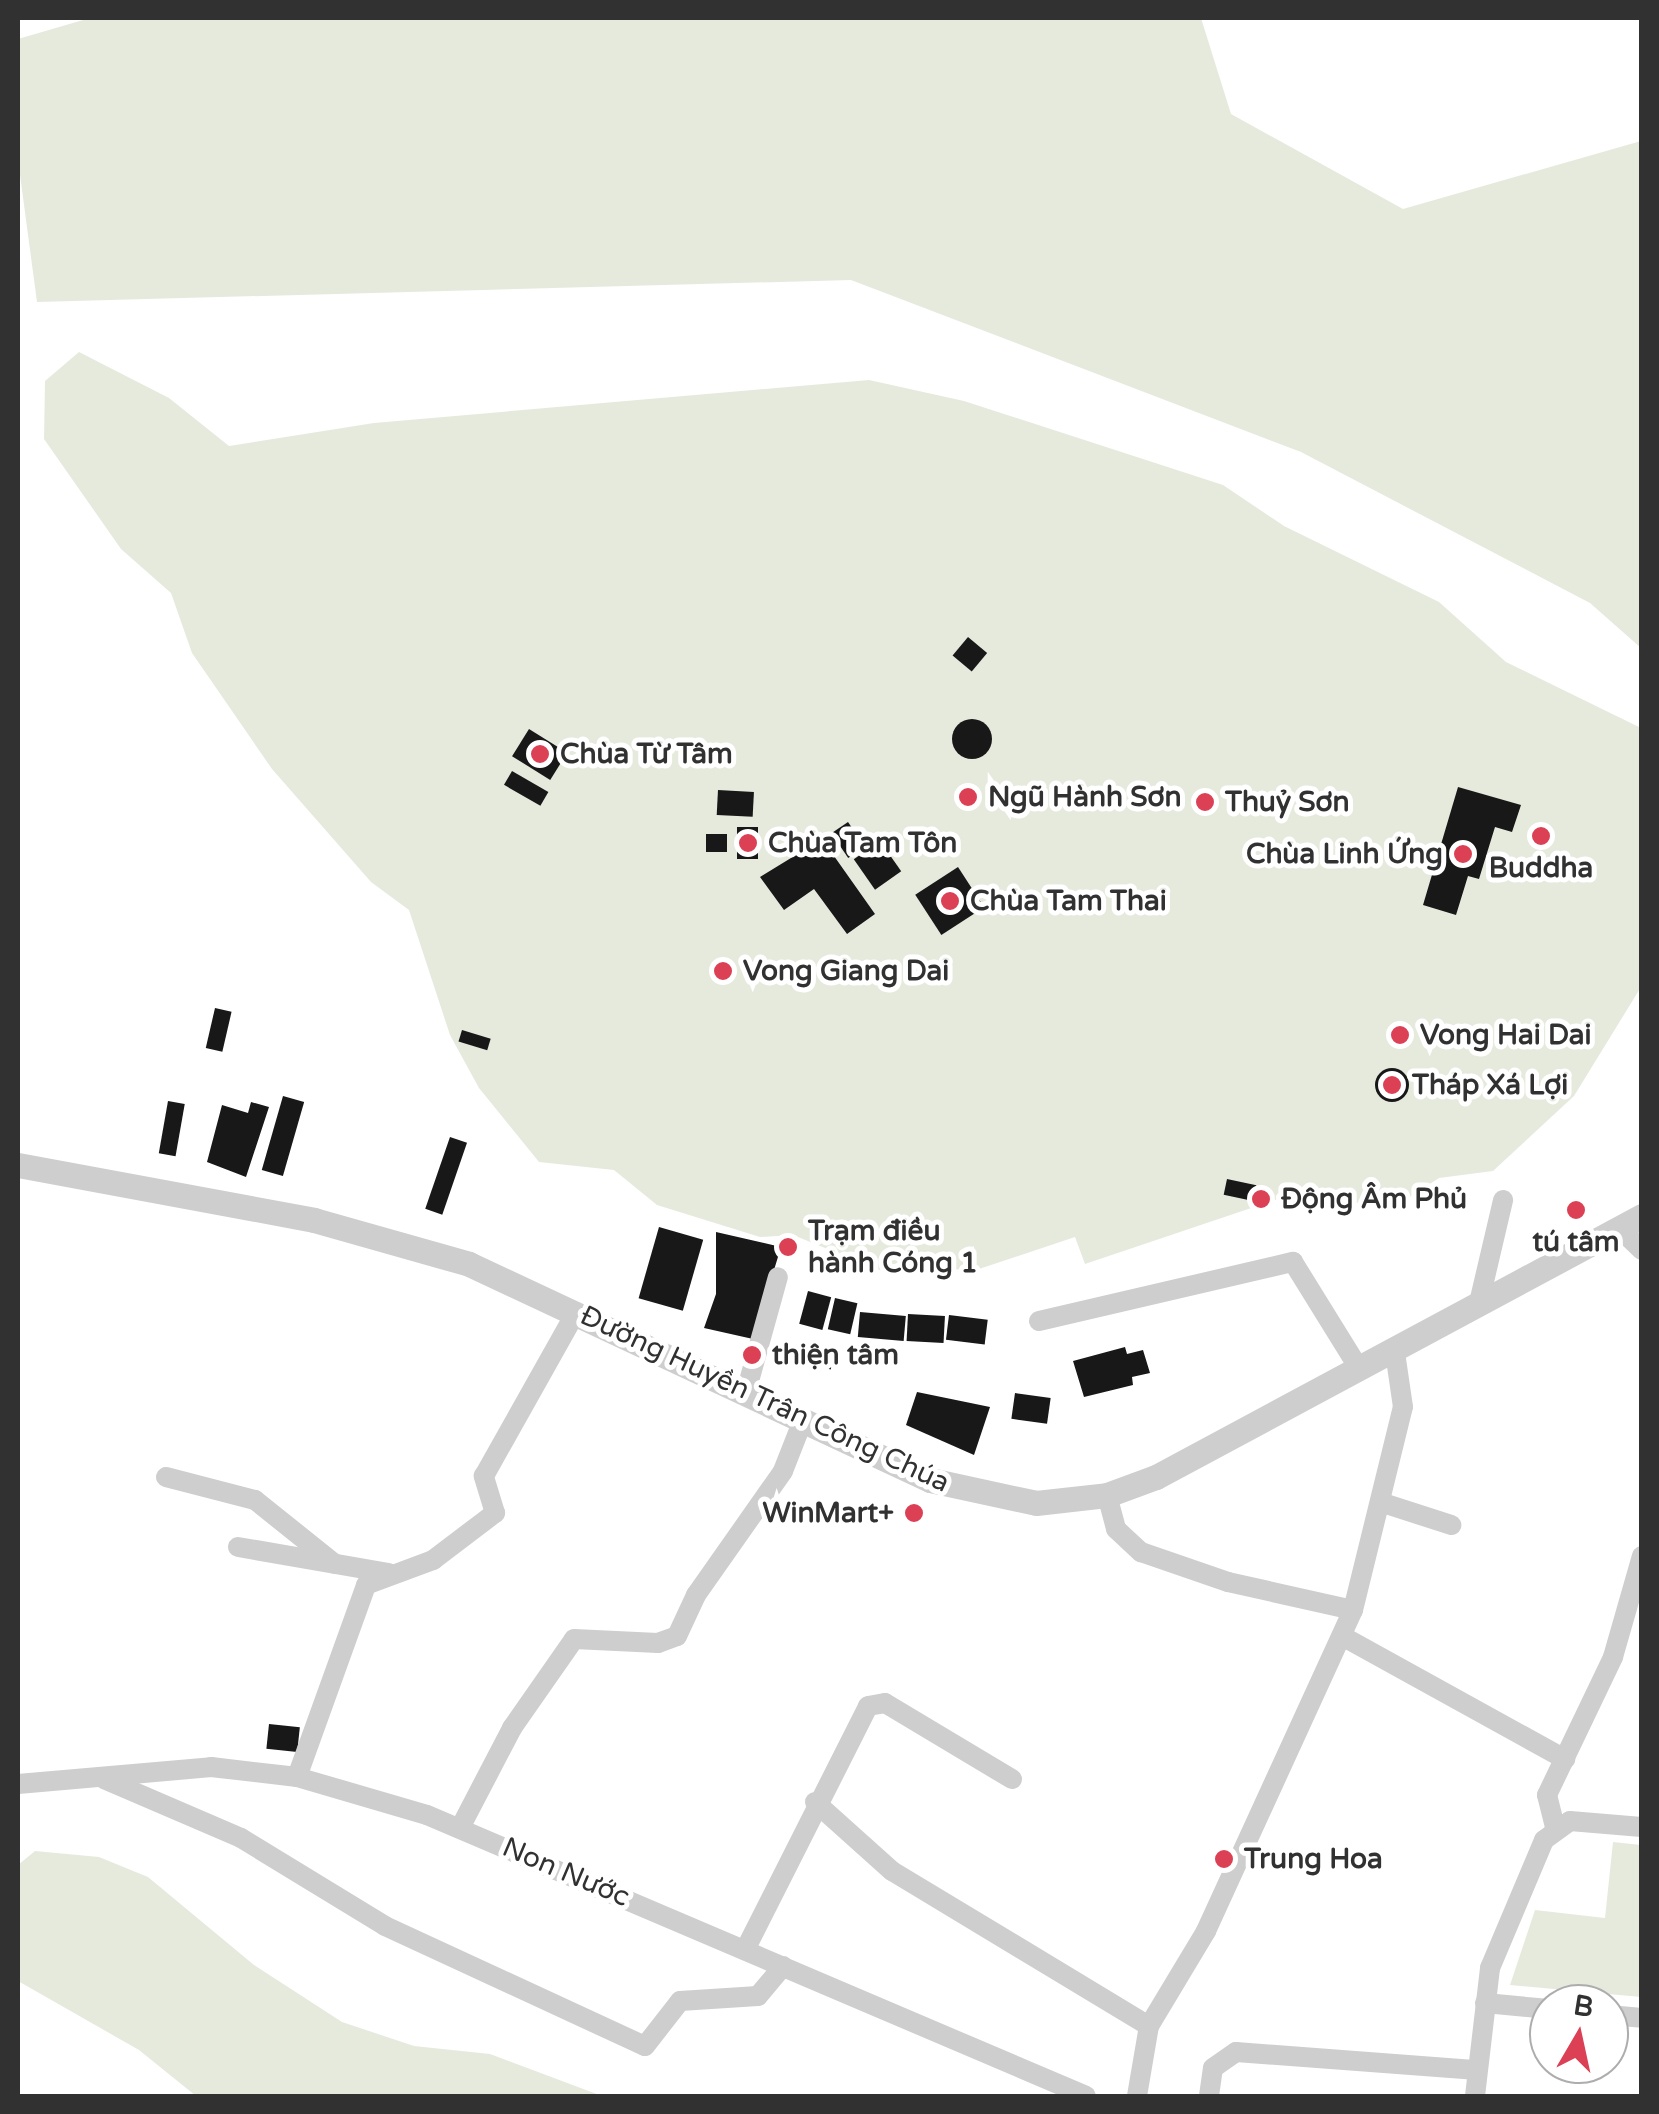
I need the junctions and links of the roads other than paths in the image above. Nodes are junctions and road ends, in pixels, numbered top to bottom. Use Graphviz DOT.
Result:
graph roads {
  1 [pos="18,1166"];
  2 [pos="1502,1200"];
  3 [pos="1631,1223"];
  4 [pos="1642,1250"];
  5 [pos="778,1277"];
  6 [pos="1478,1307"];
  7 [pos="576,1312"];
  8 [pos="1040,1321"];
  9 [pos="1394,1352"];
  10 [pos="1360,1370"];
  11 [pos="746,1392"];
  12 [pos="804,1420"];
  13 [pos="166,1476"];
  14 [pos="1106,1495"];
  15 [pos="1380,1502"];
  16 [pos="1452,1525"];
  17 [pos="238,1547"];
  18 [pos="1642,1556"];
  19 [pos="335,1564"];
  20 [pos="388,1573"];
  21 [pos="1353,1610"];
  22 [pos="1342,1636"];
  23 [pos="1565,1759"];
  24 [pos="297,1777"];
  25 [pos="104,1778"];
  26 [pos="1012,1779"];
  27 [pos="18,1784"];
  28 [pos="814,1802"];
  29 [pos="1642,1827"];
  30 [pos="460,1828"];
  31 [pos="1549,1833"];
  32 [pos="745,1950"];
  33 [pos="782,1966"];
  34 [pos="1485,2003"];
  35 [pos="1529,2007"];
  36 [pos="1148,2026"];
  37 [pos="1477,2070"];
  38 [pos="1085,2096"];
  39 [pos="1136,2096"];
  40 [pos="1209,2096"];
  41 [pos="1475,2096"];
  1 -- 7 [label="street, Đường Huyền Trân Công Chúa"];
  2 -- 6 [label="street"];
  3 -- 4 [label="street"];
  3 -- 6 [label="street, Đường Huyền Trân Công Chúa"];
  5 -- 11 [label="street"];
  6 -- 9 [label="street, Đường Huyền Trân Công Chúa"];
  7 -- 11 [label="street, Đường Huyền Trân Công Chúa"];
  7 -- 20 [label="street"];
  8 -- 10 [label="street"];
  9 -- 10 [label="street, Đường Huyền Trân Công Chúa"];
  9 -- 15 [label="street"];
  10 -- 14 [label="street, Đường Huyền Trân Công Chúa"];
  11 -- 12 [label="street, Đường Huyền Trân Công Chúa"];
  12 -- 14 [label="street, Đường Huyền Trân Công Chúa"];
  12 -- 30 [label="street"];
  13 -- 19 [label="street"];
  14 -- 21 [label="street"];
  15 -- 16 [label="street"];
  15 -- 21 [label="street"];
  17 -- 19 [label="street"];
  18 -- 23 [label="street"];
  19 -- 20 [label="street"];
  20 -- 24 [label="street"];
  21 -- 22 [label="street"];
  22 -- 23 [label="street"];
  22 -- 36 [label="street"];
  23 -- 31 [label="street"];
  24 -- 25 [label="street, Non Nước"];
  24 -- 30 [label="street, Non Nước"];
  25 -- 27 [label="street, Non Nước"];
  25 -- 33 [label="street"];
  26 -- 28 [label="street"];
  28 -- 32 [label="street"];
  28 -- 36 [label="street"];
  29 -- 31 [label="street"];
  30 -- 32 [label="street, Non Nước"];
  31 -- 34 [label="street"];
  32 -- 33 [label="street, Non Nước"];
  33 -- 38 [label="street, Non Nước"];
  34 -- 35 [label="street"];
  34 -- 37 [label="street"];
  36 -- 39 [label="street"];
  37 -- 40 [label="street"];
  37 -- 41 [label="street"];
}
